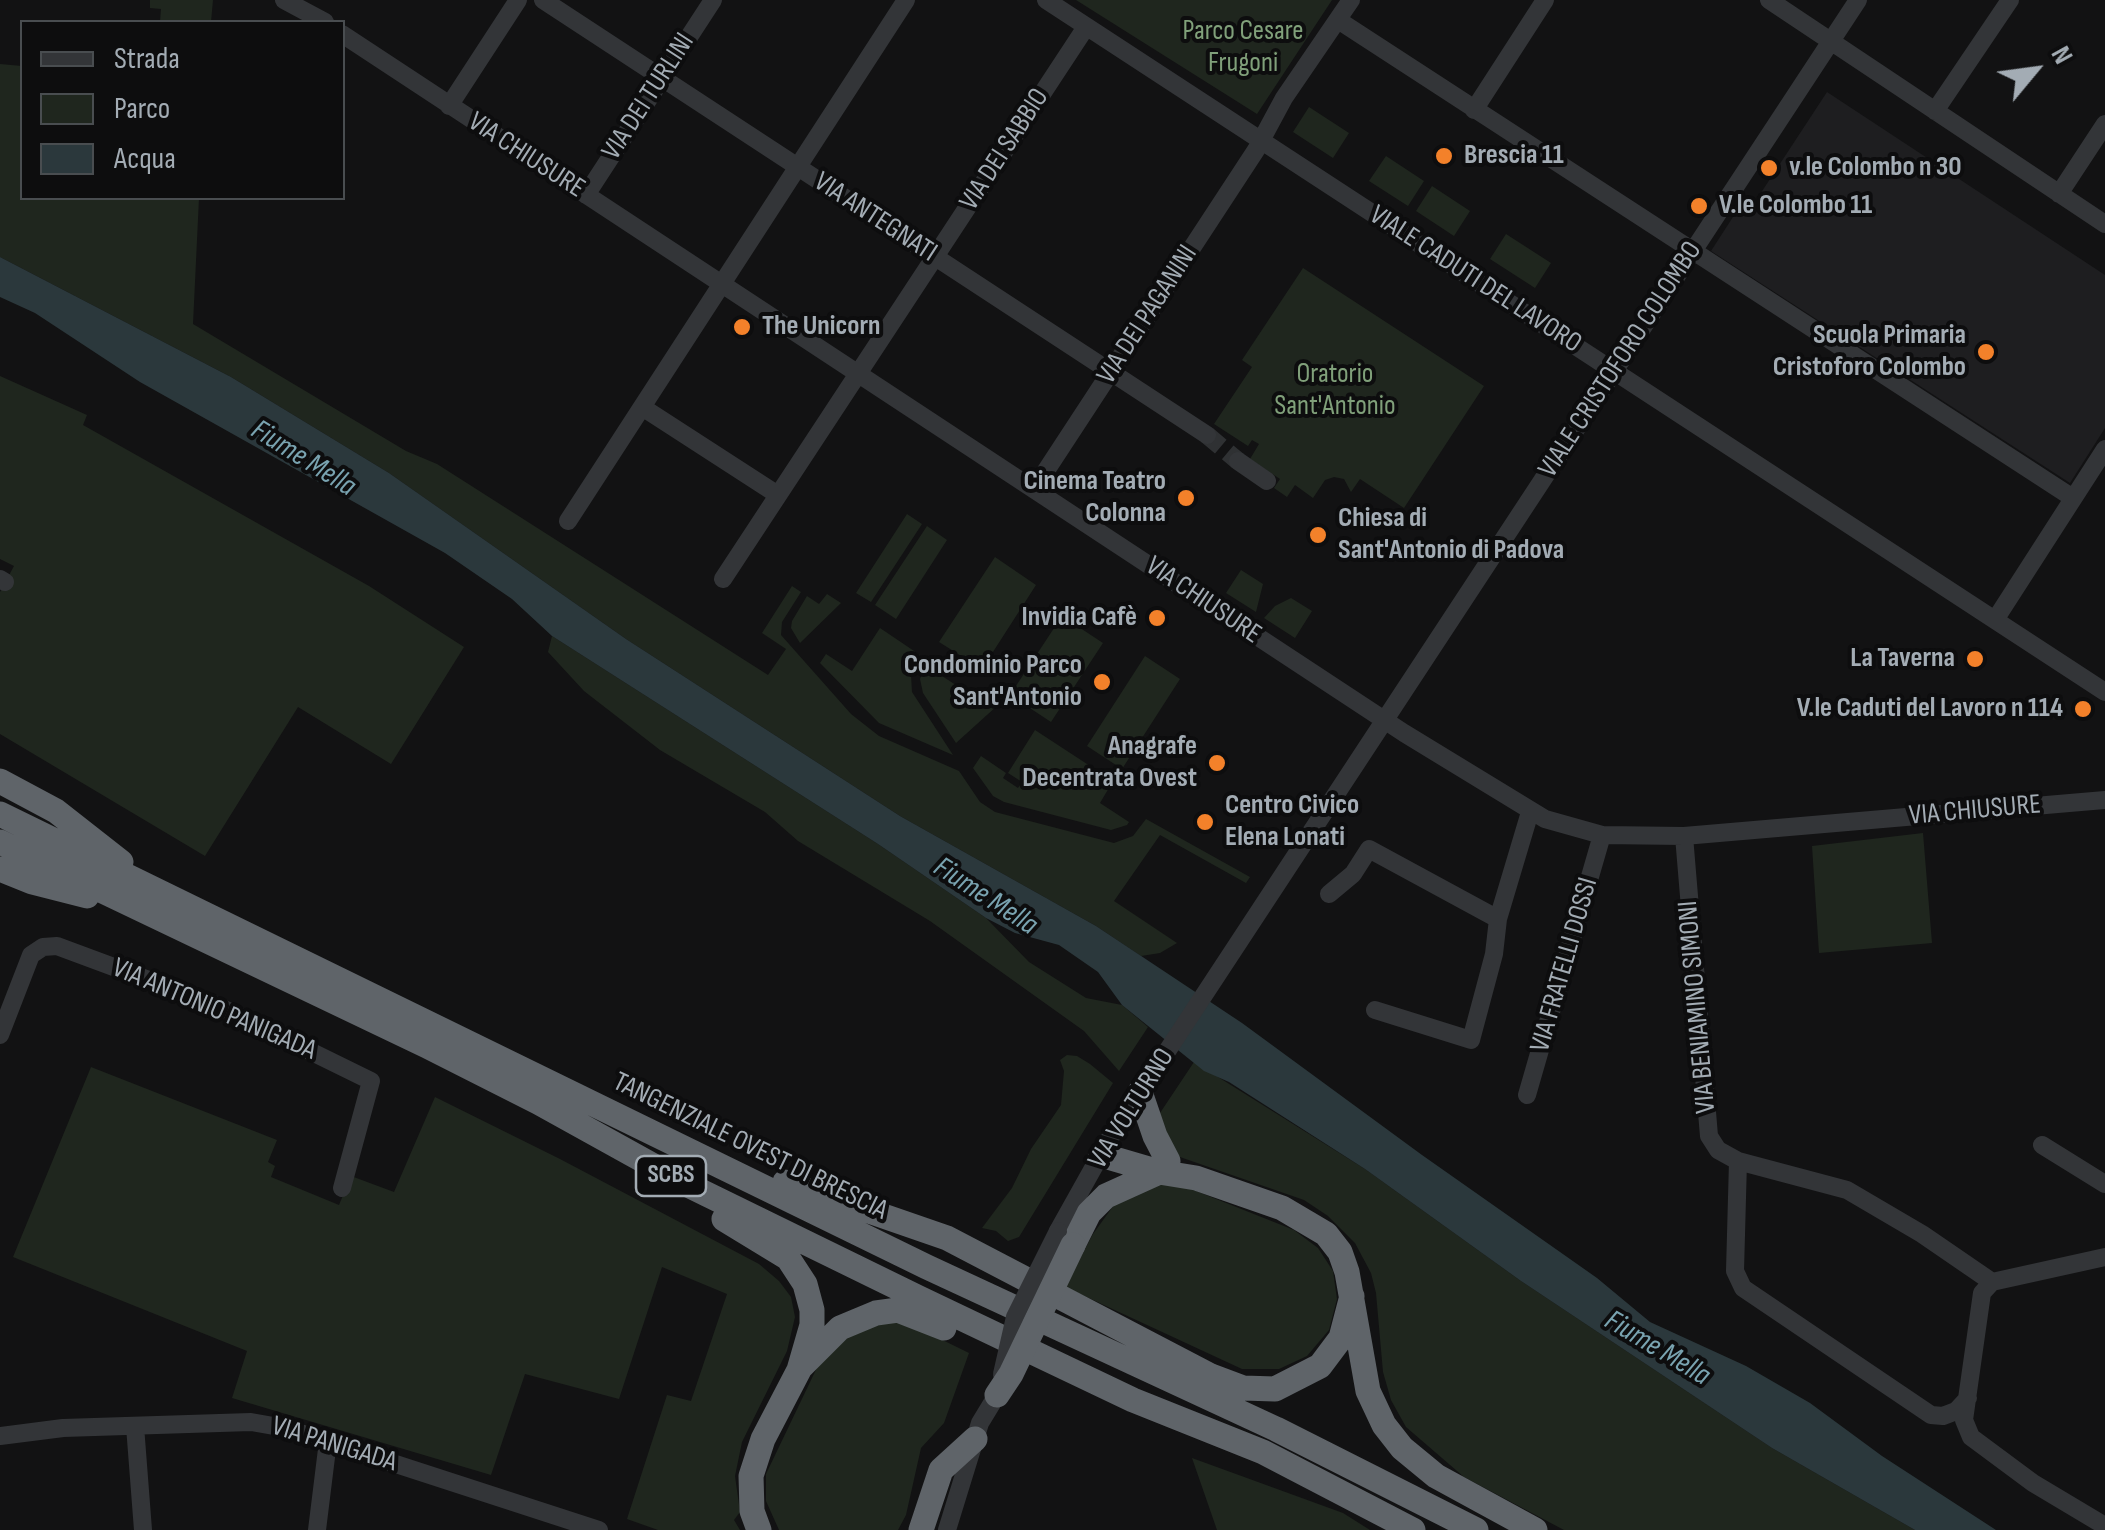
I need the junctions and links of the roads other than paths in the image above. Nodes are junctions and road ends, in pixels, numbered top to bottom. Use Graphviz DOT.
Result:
graph roads {
  1 [pos="284,0"];
  2 [pos="518,0"];
  3 [pos="542,0"];
  4 [pos="713,0"];
  5 [pos="906,0"];
  6 [pos="1046,0"];
  7 [pos="1351,0"];
  8 [pos="1545,0"];
  9 [pos="1769,0"];
  10 [pos="1858,0"];
  11 [pos="2010,0"];
  12 [pos="320,20"];
  13 [pos="1338,20"];
  14 [pos="1086,26"];
  15 [pos="345,36"];
  16 [pos="1831,40"];
  17 [pos="662,78"];
  18 [pos="449,106"];
  19 [pos="1474,110"];
  20 [pos="1935,111"];
  21 [pos="2105,124"];
  22 [pos="1261,140"];
  23 [pos="798,168"];
  24 [pos="2060,194"];
  25 [pos="586,195"];
  26 [pos="2105,224"];
  27 [pos="1692,252"];
  28 [pos="935,257"];
  29 [pos="721,284"];
  30 [pos="1111,372"];
  31 [pos="1614,372"];
  32 [pos="858,373"];
  33 [pos="642,407"];
  34 [pos="1207,434"];
  35 [pos="2105,449"];
  36 [pos="1238,461"];
  37 [pos="1268,481"];
  38 [pos="1034,488"];
  39 [pos="778,495"];
  40 [pos="2073,498"];
  41 [pos="568,521"];
  42 [pos="722,579"];
  43 [pos="1994,620"];
  44 [pos="2105,692"];
  45 [pos="1387,721"];
  46 [pos="0,781"];
  47 [pos="2105,800"];
  48 [pos="1530,812"];
  49 [pos="0,814"];
  50 [pos="1602,835"];
  51 [pos="1684,836"];
  52 [pos="0,842"];
  53 [pos="0,869"];
  54 [pos="1328,894"];
  55 [pos="153,902"];
  56 [pos="1498,919"];
  57 [pos="1375,1010"];
  58 [pos="0,1035"];
  59 [pos="1141,1090"];
  60 [pos="1527,1096"];
  61 [pos="538,1102"];
  62 [pos="2042,1146"];
  63 [pos="1105,1147"];
  64 [pos="1738,1161"];
  65 [pos="715,1162"];
  66 [pos="1164,1167"];
  67 [pos="2105,1184"];
  68 [pos="342,1188"];
  69 [pos="1066,1238"];
  70 [pos="2105,1257"];
  71 [pos="1992,1282"];
  72 [pos="1352,1296"];
  73 [pos="799,1370"];
  74 [pos="997,1395"];
  75 [pos="1968,1397"];
  76 [pos="135,1426"];
  77 [pos="0,1436"];
  78 [pos="975,1438"];
  79 [pos="328,1441"];
  80 [pos="1263,1452"];
  81 [pos="2105,1526"];
  82 [pos="142,1530"];
  83 [pos="317,1530"];
  84 [pos="599,1530"];
  85 [pos="759,1530"];
  86 [pos="921,1530"];
  87 [pos="947,1530"];
  88 [pos="1413,1530"];
  89 [pos="1476,1530"];
  90 [pos="1535,1530"];
  1 -- 12 [label="street"];
  2 -- 18 [label="street"];
  3 -- 17 [label="street, VIA ANTEGNATI"];
  4 -- 17 [label="street, VIA DEI TURLINI"];
  5 -- 23 [label="street"];
  6 -- 14 [label="street, VIALE CADUTI DEL LAVORO"];
  7 -- 13 [label="street, VIA DEI PAGANINI"];
  8 -- 19 [label="street"];
  9 -- 16 [label="street"];
  10 -- 16 [label="street, VIALE CRISTOFORO COLOMBO"];
  11 -- 20 [label="street"];
  13 -- 19 [label="street"];
  13 -- 22 [label="street, VIA DEI PAGANINI"];
  14 -- 22 [label="street, VIALE CADUTI DEL LAVORO"];
  14 -- 28 [label="street, VIA DEI SABBIO"];
  15 -- 18 [label="street, VIA CHIUSURE"];
  16 -- 20 [label="street"];
  16 -- 27 [label="street, VIALE CRISTOFORO COLOMBO"];
  17 -- 23 [label="street, VIA ANTEGNATI"];
  17 -- 25 [label="street, VIA DEI TURLINI"];
  18 -- 25 [label="street, VIA CHIUSURE"];
  19 -- 27 [label="street"];
  20 -- 24 [label="street"];
  21 -- 24 [label="street"];
  22 -- 30 [label="street, VIA DEI PAGANINI"];
  22 -- 31 [label="street, VIALE CADUTI DEL LAVORO"];
  23 -- 28 [label="street, VIA ANTEGNATI"];
  23 -- 29 [label="street"];
  24 -- 26 [label="street"];
  25 -- 29 [label="street, VIA CHIUSURE"];
  27 -- 31 [label="street, VIALE CRISTOFORO COLOMBO"];
  27 -- 40 [label="street"];
  28 -- 30 [label="street, VIA ANTEGNATI"];
  28 -- 32 [label="street, VIA DEI SABBIO"];
  29 -- 32 [label="street, VIA CHIUSURE"];
  29 -- 33 [label="street"];
  30 -- 34 [label="street, VIA ANTEGNATI"];
  30 -- 38 [label="street, VIA DEI PAGANINI"];
  31 -- 43 [label="street, VIALE CADUTI DEL LAVORO"];
  31 -- 45 [label="street, VIALE CRISTOFORO COLOMBO"];
  32 -- 38 [label="street, VIA CHIUSURE"];
  32 -- 39 [label="street, VIA DEI SABBIO"];
  33 -- 39 [label="street"];
  33 -- 41 [label="street"];
  35 -- 40 [label="street"];
  36 -- 37 [label="street"];
  38 -- 45 [label="street, VIA CHIUSURE"];
  39 -- 42 [label="street, VIA DEI SABBIO"];
  40 -- 43 [label="street"];
  43 -- 44 [label="street, VIALE CADUTI DEL LAVORO"];
  45 -- 48 [label="street, VIA CHIUSURE"];
  45 -- 59 [label="street, VIA VOLTURNO"];
  46 -- 55 [label="highway"];
  47 -- 51 [label="street, VIA CHIUSURE"];
  48 -- 50 [label="street, VIA CHIUSURE"];
  48 -- 56 [label="street"];
  49 -- 55 [label="highway, TANGENZIALE OVEST DI BRESCIA / SCBS"];
  50 -- 51 [label="street, VIA CHIUSURE"];
  50 -- 60 [label="street, VIA FRATELLI DOSSI"];
  51 -- 64 [label="street, VIA BENIAMINO SIMONI"];
  52 -- 55 [label="highway, TANGENZIALE OVEST DI BRESCIA / SCBS"];
  53 -- 55 [label="highway"];
  54 -- 56 [label="street"];
  55 -- 61 [label="highway, TANGENZIALE OVEST DI BRESCIA / SCBS"];
  55 -- 65 [label="highway, TANGENZIALE OVEST DI BRESCIA / SCBS"];
  56 -- 57 [label="street"];
  58 -- 68 [label="street, VIA ANTONIO PANIGADA"];
  59 -- 63 [label="street, VIA VOLTURNO"];
  59 -- 66 [label="highway"];
  61 -- 73 [label="highway"];
  61 -- 80 [label="highway, TANGENZIALE OVEST DI BRESCIA / SCBS"];
  62 -- 67 [label="street"];
  63 -- 66 [label="highway"];
  63 -- 69 [label="street, VIA VOLTURNO"];
  64 -- 71 [label="street"];
  64 -- 75 [label="street"];
  65 -- 72 [label="highway"];
  65 -- 89 [label="highway, TANGENZIALE OVEST DI BRESCIA / SCBS"];
  66 -- 69 [label="highway"];
  66 -- 72 [label="highway"];
  69 -- 74 [label="highway, bridge"];
  70 -- 71 [label="street"];
  71 -- 75 [label="street"];
  72 -- 90 [label="highway"];
  73 -- 80 [label="highway"];
  73 -- 85 [label="highway"];
  74 -- 78 [label="street"];
  75 -- 81 [label="street"];
  76 -- 77 [label="street, VIA PANIGADA"];
  76 -- 79 [label="street, VIA PANIGADA"];
  76 -- 82 [label="street"];
  78 -- 86 [label="highway"];
  78 -- 87 [label="street"];
  79 -- 83 [label="street"];
  79 -- 84 [label="street, VIA PANIGADA"];
  80 -- 88 [label="highway, TANGENZIALE OVEST DI BRESCIA / SCBS"];
}
